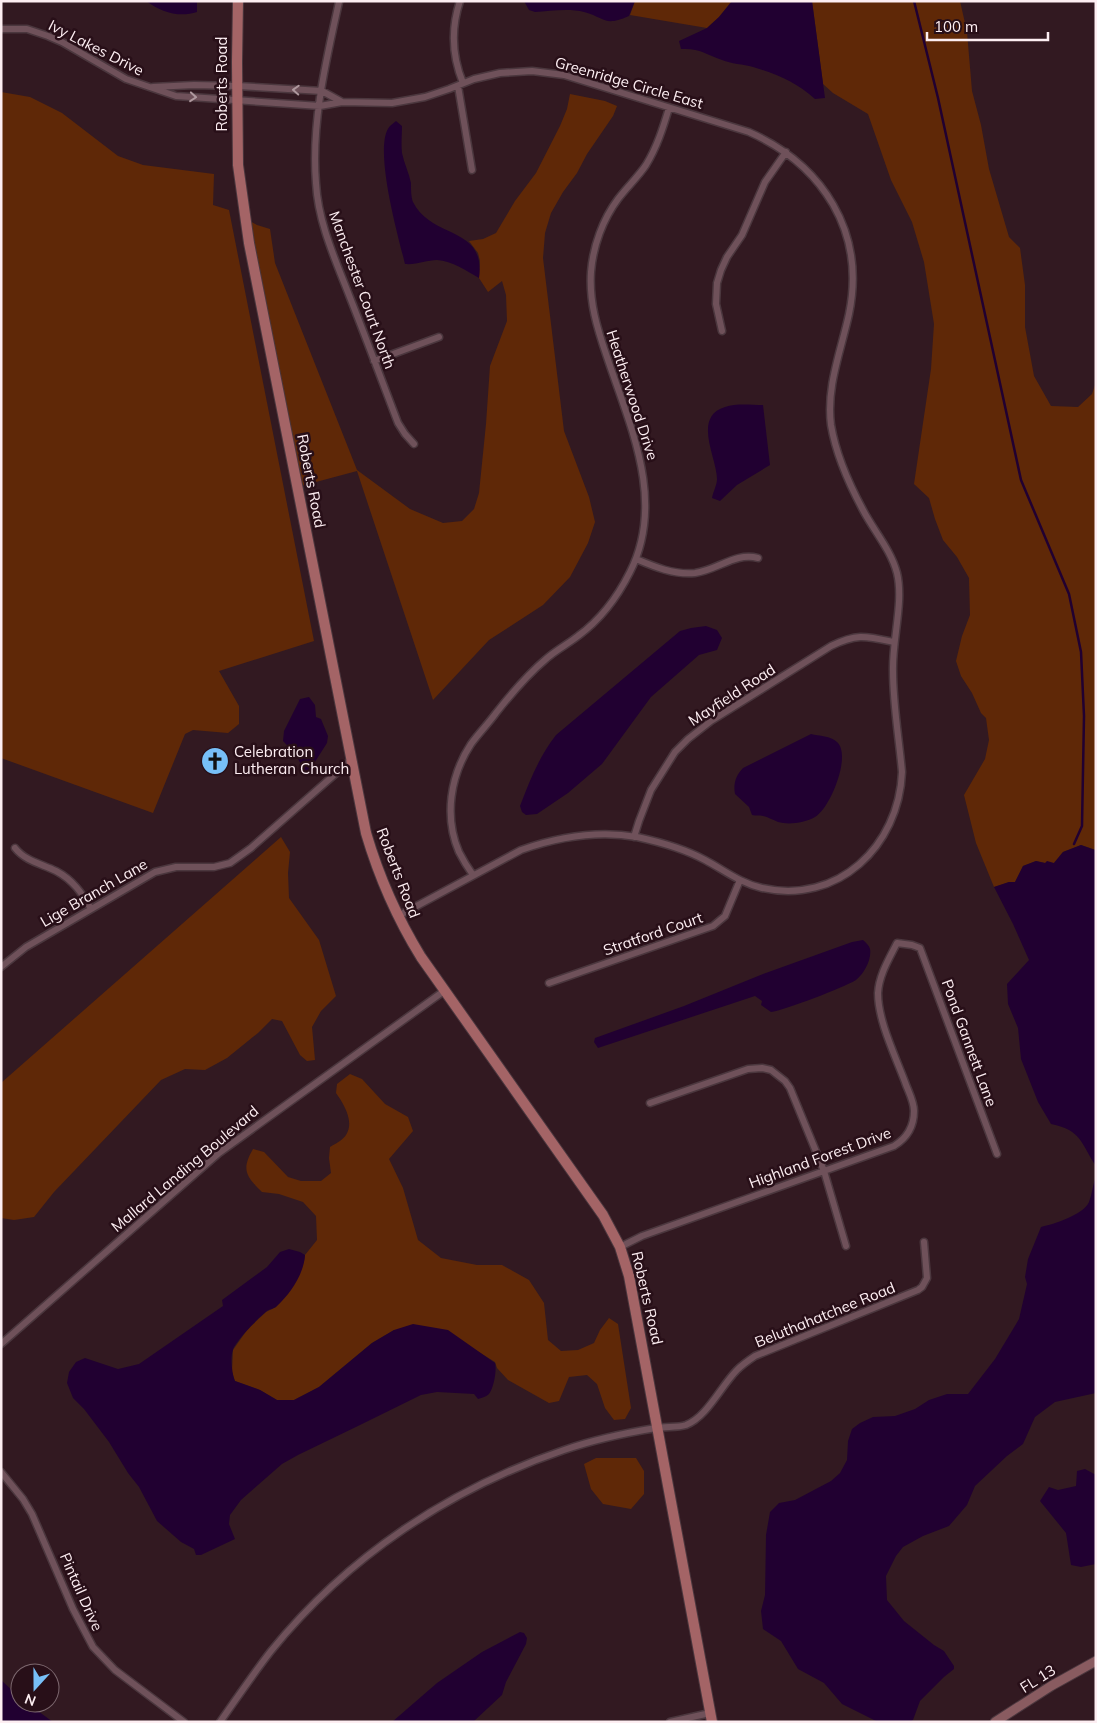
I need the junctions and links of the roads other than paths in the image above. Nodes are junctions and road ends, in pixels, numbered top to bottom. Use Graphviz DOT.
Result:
graph roads {
  1 [pos="238,1"];
  2 [pos="460,1"];
  3 [pos="339,2"];
  4 [pos="1,29"];
  5 [pos="461,84"];
  6 [pos="237,86"];
  7 [pos="150,88"];
  8 [pos="322,91"];
  9 [pos="237,99"];
  10 [pos="342,102"];
  11 [pos="320,106"];
  12 [pos="669,108"];
  13 [pos="786,152"];
  14 [pos="472,170"];
  15 [pos="722,331"];
  16 [pos="439,337"];
  17 [pos="374,360"];
  18 [pos="414,444"];
  19 [pos="758,558"];
  20 [pos="636,559"];
  21 [pos="894,642"];
  22 [pos="350,761"];
  23 [pos="634,837"];
  24 [pos="15,848"];
  25 [pos="473,875"];
  26 [pos="740,880"];
  27 [pos="90,909"];
  28 [pos="398,916"];
  29 [pos="912,945"];
  30 [pos="1,967"];
  31 [pos="549,983"];
  32 [pos="444,991"];
  33 [pos="650,1104"];
  34 [pos="997,1154"];
  35 [pos="824,1171"];
  36 [pos="924,1242"];
  37 [pos="846,1246"];
  38 [pos="620,1247"];
  39 [pos="1,1344"];
  40 [pos="658,1427"];
  41 [pos="1,1472"];
  42 [pos="1096,1661"];
  43 [pos="711,1717"];
  44 [pos="184,1722"];
  45 [pos="220,1722"];
  46 [pos="670,1722"];
  47 [pos="996,1722"];
  1 -- 6 [label="main road, Roberts Road"];
  2 -- 5 [label="street"];
  3 -- 8 [label="street, Manchester Court North"];
  4 -- 7 [label="street, Ivy Lakes Drive"];
  5 -- 10 [label="street, Greenridge Circle East"];
  5 -- 12 [label="street, Greenridge Circle East"];
  5 -- 14 [label="street"];
  6 -- 7 [label="street, Ivy Lakes Drive"];
  8 -- 6 [label="street, Greenridge Circle East, one-way"];
  6 -- 9 [label="main road, Roberts Road"];
  7 -- 9 [label="street, Ivy Lakes Drive, one-way"];
  8 -- 10 [label="street, Greenridge Circle East"];
  8 -- 11 [label="street, Manchester Court North"];
  9 -- 11 [label="street, Greenridge Circle East"];
  9 -- 22 [label="main road, Roberts Road"];
  10 -- 11 [label="street, Greenridge Circle East"];
  11 -- 17 [label="street, Manchester Court North"];
  12 -- 13 [label="street, Greenridge Circle East"];
  12 -- 20 [label="street, Heatherwood Drive"];
  13 -- 15 [label="street"];
  13 -- 21 [label="street, Greenridge Circle East"];
  16 -- 17 [label="street"];
  17 -- 18 [label="street, Manchester Court North"];
  19 -- 20 [label="street"];
  20 -- 25 [label="street, Heatherwood Drive"];
  21 -- 23 [label="street, Mayfield Road"];
  21 -- 26 [label="street, Greenridge Circle East"];
  22 -- 27 [label="street, Lige Branch Lane"];
  22 -- 28 [label="main road, Roberts Road"];
  23 -- 25 [label="street, Greenridge Circle East"];
  23 -- 26 [label="street, Greenridge Circle East"];
  24 -- 27 [label="street"];
  25 -- 28 [label="street, Greenridge Circle East"];
  26 -- 31 [label="street, Stratford Court"];
  27 -- 30 [label="street, Lige Branch Lane"];
  28 -- 32 [label="main road, Roberts Road"];
  29 -- 34 [label="street, Pond Gannett Lane"];
  29 -- 35 [label="street, Highland Forest Drive"];
  32 -- 38 [label="main road, Roberts Road"];
  32 -- 39 [label="street, Mallard Landing Boulevard"];
  33 -- 35 [label="street"];
  35 -- 37 [label="street"];
  35 -- 38 [label="street, Highland Forest Drive"];
  36 -- 40 [label="street, Beluthahatchee Road"];
  38 -- 40 [label="main road, Roberts Road"];
  40 -- 43 [label="main road, Roberts Road"];
  40 -- 45 [label="street, Beluthahatchee Road"];
  41 -- 44 [label="street, Pintail Drive"];
  42 -- 47 [label="main road, FL 13"];
  43 -- 46 [label="street"];
}
